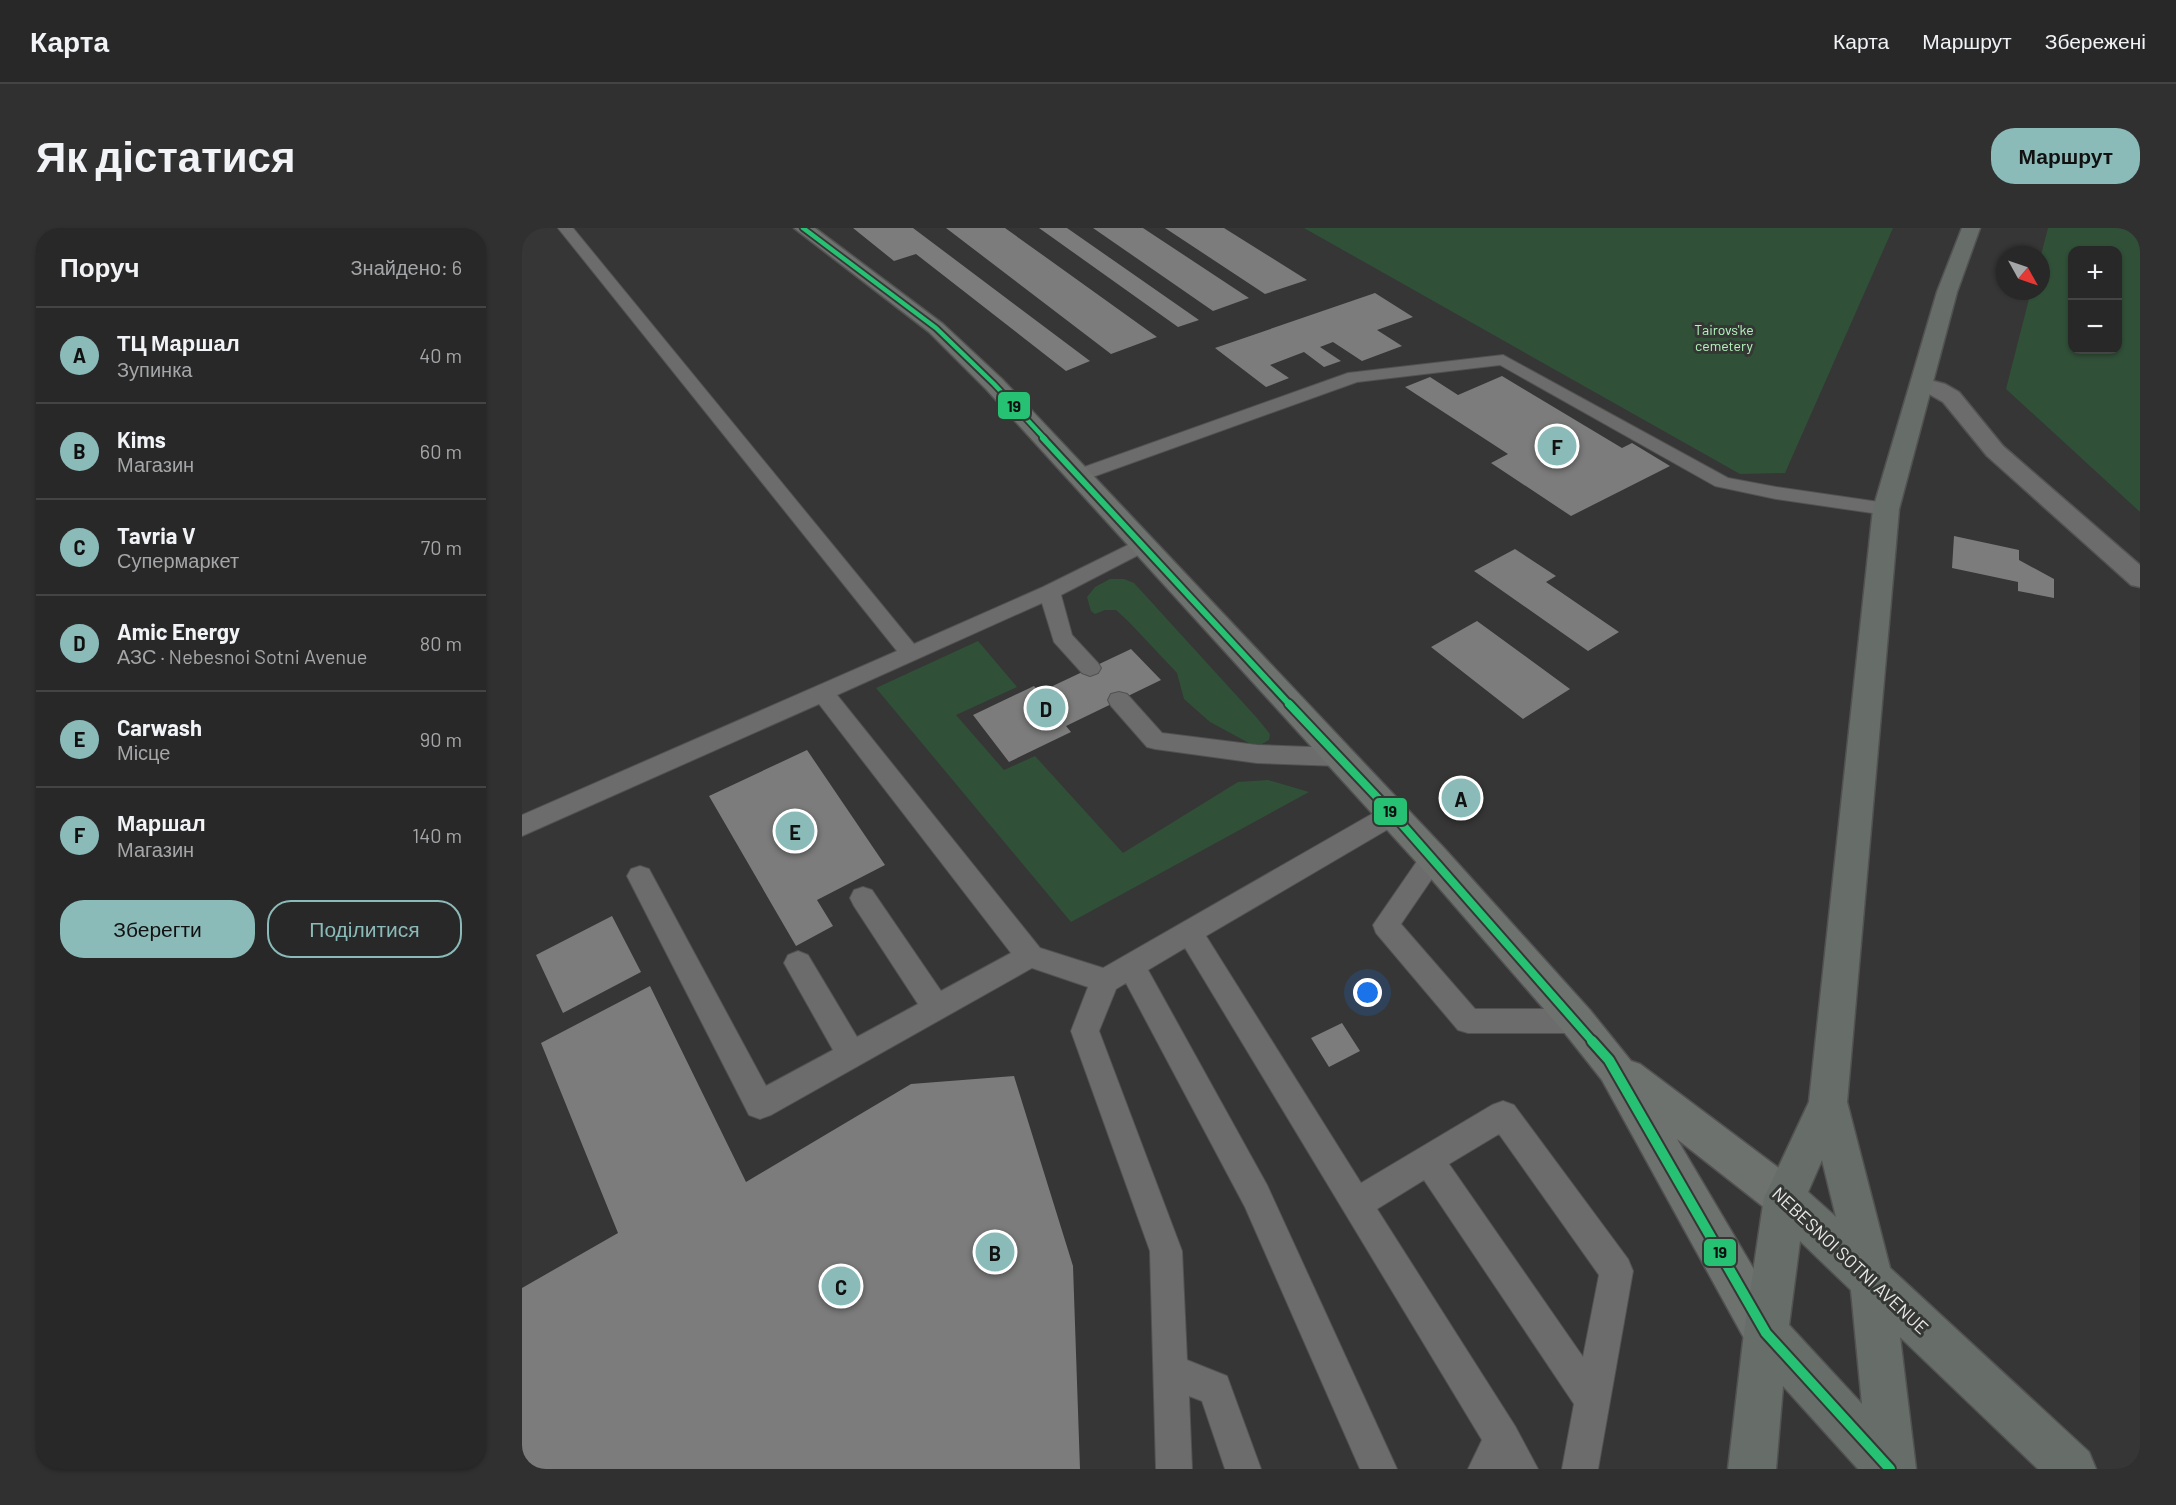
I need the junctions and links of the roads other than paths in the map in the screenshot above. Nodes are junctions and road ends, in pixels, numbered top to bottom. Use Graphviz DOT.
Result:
graph roads {
  1 [pos="565,228"];
  2 [pos="803,228"];
  3 [pos="1971,228"];
  4 [pos="1922,385"];
  5 [pos="1080,475"];
  6 [pos="1886,510"];
  7 [pos="1143,545"];
  8 [pos="2140,579"];
  9 [pos="1050,592"];
  10 [pos="910,653"];
  11 [pos="1090,668"];
  12 [pos="822,692"];
  13 [pos="1119,700"];
  14 [pos="1338,757"];
  15 [pos="1394,814"];
  16 [pos="522,826"];
  17 [pos="1433,858"];
  18 [pos="640,876"];
  19 [pos="863,898"];
  20 [pos="1189,932"];
  21 [pos="1030,956"];
  22 [pos="798,963"];
  23 [pos="1118,974"];
  24 [pos="936,1008"];
  25 [pos="1577,1020"];
  26 [pos="852,1055"];
  27 [pos="1615,1068"];
  28 [pos="1828,1102"];
  29 [pos="1428,1160"];
  30 [pos="1785,1198"];
  31 [pos="1356,1203"];
  32 [pos="1872,1281"];
  33 [pos="1766,1333"];
  34 [pos="1171,1372"];
  35 [pos="1592,1400"];
  36 [pos="1494,1454"];
  37 [pos="1174,1469"];
  38 [pos="1243,1469"];
  39 [pos="1379,1469"];
  40 [pos="1520,1469"];
  41 [pos="1580,1469"];
  42 [pos="1752,1469"];
  43 [pos="1891,1469"];
  44 [pos="2072,1469"];
  1 -- 10 [label="lane"];
  2 -- 5 [label="main road, NEBESNOI SOTNI AVENUE"];
  3 -- 4 [label="main road"];
  4 -- 6 [label="main road"];
  4 -- 8 [label="street"];
  5 -- 6 [label="lane"];
  5 -- 7 [label="main road, NEBESNOI SOTNI AVENUE"];
  6 -- 28 [label="main road"];
  7 -- 9 [label="lane"];
  7 -- 14 [label="main road, NEBESNOI SOTNI AVENUE"];
  9 -- 10 [label="lane"];
  9 -- 11 [label="lane"];
  10 -- 12 [label="lane"];
  12 -- 16 [label="lane"];
  12 -- 21 [label="lane"];
  13 -- 14 [label="lane"];
  14 -- 15 [label="main road, NEBESNOI SOTNI AVENUE"];
  15 -- 17 [label="main road, NEBESNOI SOTNI AVENUE"];
  15 -- 20 [label="lane"];
  17 -- 25 [label="main road, NEBESNOI SOTNI AVENUE"];
  17 -- 25 [label="lane"];
  18 -- 26 [label="lane"];
  19 -- 24 [label="lane"];
  20 -- 23 [label="lane"];
  20 -- 31 [label="lane"];
  21 -- 23 [label="lane"];
  21 -- 24 [label="lane"];
  22 -- 26 [label="lane"];
  23 -- 34 [label="lane"];
  23 -- 39 [label="lane"];
  24 -- 26 [label="lane"];
  25 -- 27 [label="main road, NEBESNOI SOTNI AVENUE"];
  27 -- 30 [label="main road, NEBESNOI SOTNI AVENUE"];
  27 -- 33 [label="main road, NEBESNOI SOTNI AVENUE"];
  28 -- 30 [label="main road"];
  28 -- 32 [label="main road"];
  29 -- 31 [label="lane"];
  29 -- 35 [label="lane"];
  29 -- 35 [label="lane"];
  30 -- 32 [label="main road, NEBESNOI SOTNI AVENUE"];
  30 -- 33 [label="main road"];
  31 -- 36 [label="lane"];
  32 -- 43 [label="main road"];
  32 -- 44 [label="main road, NEBESNOI SOTNI AVENUE"];
  33 -- 42 [label="main road"];
  33 -- 43 [label="main road, NEBESNOI SOTNI AVENUE"];
  34 -- 37 [label="lane"];
  34 -- 38 [label="lane"];
  35 -- 41 [label="lane"];
  36 -- 40 [label="lane"];
}
